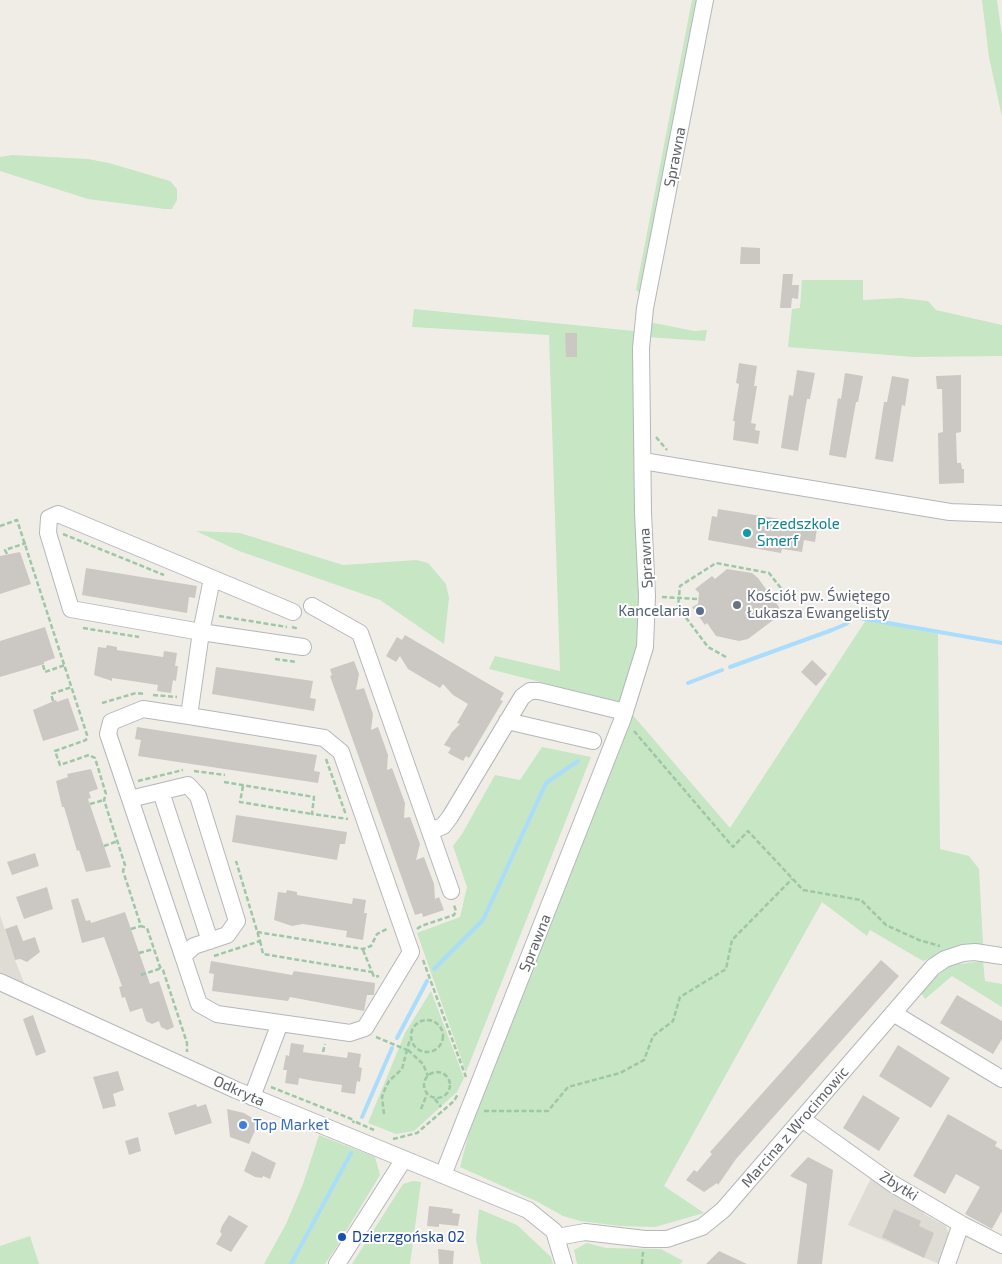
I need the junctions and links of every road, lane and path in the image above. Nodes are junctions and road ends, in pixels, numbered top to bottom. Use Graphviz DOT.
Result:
graph roads {
  1 [pos="705,0"];
  2 [pos="654,434"];
  3 [pos="676,452"];
  4 [pos="643,461"];
  5 [pos="1002,514"];
  6 [pos="0,526"];
  7 [pos="68,527"];
  8 [pos="48,528"];
  9 [pos="26,543"];
  10 [pos="67,544"];
  11 [pos="7,554"];
  12 [pos="169,576"];
  13 [pos="212,579"];
  14 [pos="662,597"];
  15 [pos="679,597"];
  16 [pos="698,599"];
  17 [pos="791,601"];
  18 [pos="312,606"];
  19 [pos="270,619"];
  20 [pos="291,620"];
  21 [pos="299,629"];
  22 [pos="205,632"];
  23 [pos="303,647"];
  24 [pos="726,657"];
  25 [pos="43,665"];
  26 [pos="65,665"];
  27 [pos="72,687"];
  28 [pos="53,701"];
  29 [pos="624,714"];
  30 [pos="188,716"];
  31 [pos="508,721"];
  32 [pos="593,741"];
  33 [pos="324,754"];
  34 [pos="224,782"];
  35 [pos="243,786"];
  36 [pos="136,792"];
  37 [pos="161,792"];
  38 [pos="104,800"];
  39 [pos="90,804"];
  40 [pos="312,814"];
  41 [pos="431,831"];
  42 [pos="118,841"];
  43 [pos="104,846"];
  44 [pos="236,860"];
  45 [pos="792,878"];
  46 [pos="451,891"];
  47 [pos="384,922"];
  48 [pos="141,926"];
  49 [pos="131,929"];
  50 [pos="258,932"];
  51 [pos="415,933"];
  52 [pos="210,941"];
  53 [pos="260,941"];
  54 [pos="154,949"];
  55 [pos="363,949"];
  56 [pos="139,953"];
  57 [pos="963,953"];
  58 [pos="183,956"];
  59 [pos="422,956"];
  60 [pos="1002,956"];
  61 [pos="207,958"];
  62 [pos="162,968"];
  63 [pos="372,972"];
  64 [pos="141,975"];
  65 [pos="383,976"];
  66 [pos="0,982"];
  67 [pos="893,1013"];
  68 [pos="280,1022"];
  69 [pos="365,1028"];
  70 [pos="411,1038"];
  71 [pos="407,1050"];
  72 [pos="183,1056"];
  73 [pos="428,1076"];
  74 [pos="467,1077"];
  75 [pos="472,1079"];
  76 [pos="1002,1079"];
  77 [pos="464,1082"];
  78 [pos="462,1087"];
  79 [pos="427,1094"];
  80 [pos="252,1097"];
  81 [pos="434,1098"];
  82 [pos="441,1107"];
  83 [pos="421,1109"];
  84 [pos="467,1111"];
  85 [pos="384,1114"];
  86 [pos="802,1119"];
  87 [pos="389,1144"];
  88 [pos="404,1159"];
  89 [pos="443,1175"];
  90 [pos="961,1224"];
  91 [pos="557,1236"];
  92 [pos="1002,1245"];
  93 [pos="337,1264"];
  94 [pos="564,1264"];
  95 [pos="947,1264"];
  1 -- 4 [label="street, Sprawna"];
  2 -- 3 [label="path"];
  4 -- 5 [label="street"];
  4 -- 29 [label="street, Sprawna"];
  6 -- 9 [label="path"];
  7 -- 8 [label="path"];
  7 -- 8 [label="street"];
  7 -- 10 [label="path"];
  7 -- 12 [label="path"];
  7 -- 13 [label="street"];
  8 -- 22 [label="street"];
  9 -- 11 [label="path"];
  9 -- 26 [label="path"];
  13 -- 20 [label="street"];
  13 -- 22 [label="street"];
  14 -- 15 [label="path"];
  15 -- 16 [label="path"];
  15 -- 17 [label="path"];
  15 -- 24 [label="path"];
  18 -- 41 [label="street"];
  19 -- 20 [label="path"];
  20 -- 21 [label="path"];
  20 -- 22 [label="path"];
  22 -- 23 [label="street"];
  22 -- 30 [label="street"];
  25 -- 26 [label="path"];
  26 -- 27 [label="path"];
  27 -- 28 [label="path"];
  27 -- 38 [label="path"];
  29 -- 31 [label="street"];
  29 -- 45 [label="path"];
  29 -- 84 [label="street, Sprawna"];
  30 -- 36 [label="street"];
  30 -- 69 [label="street"];
  31 -- 32 [label="street"];
  31 -- 41 [label="street"];
  33 -- 40 [label="path"];
  34 -- 35 [label="path"];
  35 -- 40 [label="path"];
  35 -- 40 [label="path"];
  36 -- 37 [label="street"];
  36 -- 58 [label="street"];
  37 -- 52 [label="street"];
  37 -- 52 [label="street"];
  38 -- 39 [label="path"];
  38 -- 42 [label="path"];
  41 -- 46 [label="street"];
  42 -- 43 [label="path"];
  42 -- 48 [label="path"];
  44 -- 50 [label="path"];
  45 -- 57 [label="path"];
  45 -- 84 [label="path"];
  46 -- 51 [label="path"];
  47 -- 55 [label="path"];
  48 -- 49 [label="path"];
  48 -- 54 [label="path"];
  50 -- 53 [label="path"];
  50 -- 55 [label="path"];
  52 -- 58 [label="street"];
  53 -- 61 [label="path"];
  53 -- 63 [label="path"];
  54 -- 56 [label="path"];
  54 -- 62 [label="path"];
  55 -- 63 [label="path"];
  57 -- 60 [label="street, Marcina z Wrocimowic"];
  57 -- 67 [label="street, Marcina z Wrocimowic"];
  58 -- 68 [label="street"];
  59 -- 74 [label="path"];
  62 -- 64 [label="path"];
  62 -- 72 [label="path"];
  63 -- 65 [label="path"];
  66 -- 80 [label="street, Odkryta"];
  67 -- 76 [label="street"];
  67 -- 86 [label="street, Marcina z Wrocimowic"];
  68 -- 69 [label="street"];
  68 -- 80 [label="street"];
  69 -- 71 [label="path"];
  70 -- 70 [label="path"];
  70 -- 71 [label="path"];
  71 -- 73 [label="path"];
  71 -- 85 [label="path"];
  73 -- 79 [label="path"];
  73 -- 81 [label="path"];
  74 -- 75 [label="path"];
  74 -- 77 [label="path"];
  78 -- 87 [label="path"];
  79 -- 81 [label="path"];
  79 -- 83 [label="path"];
  80 -- 88 [label="street, Odkryta"];
  81 -- 82 [label="path"];
  84 -- 89 [label="street, Sprawna"];
  86 -- 90 [label="street, Zbytki"];
  86 -- 91 [label="street, Marcina z Wrocimowic"];
  88 -- 89 [label="street, Odkryta"];
  88 -- 93 [label="street"];
  89 -- 91 [label="street, Odkryta"];
  90 -- 92 [label="street, Zbytki"];
  90 -- 95 [label="street"];
  91 -- 94 [label="street"];
}
